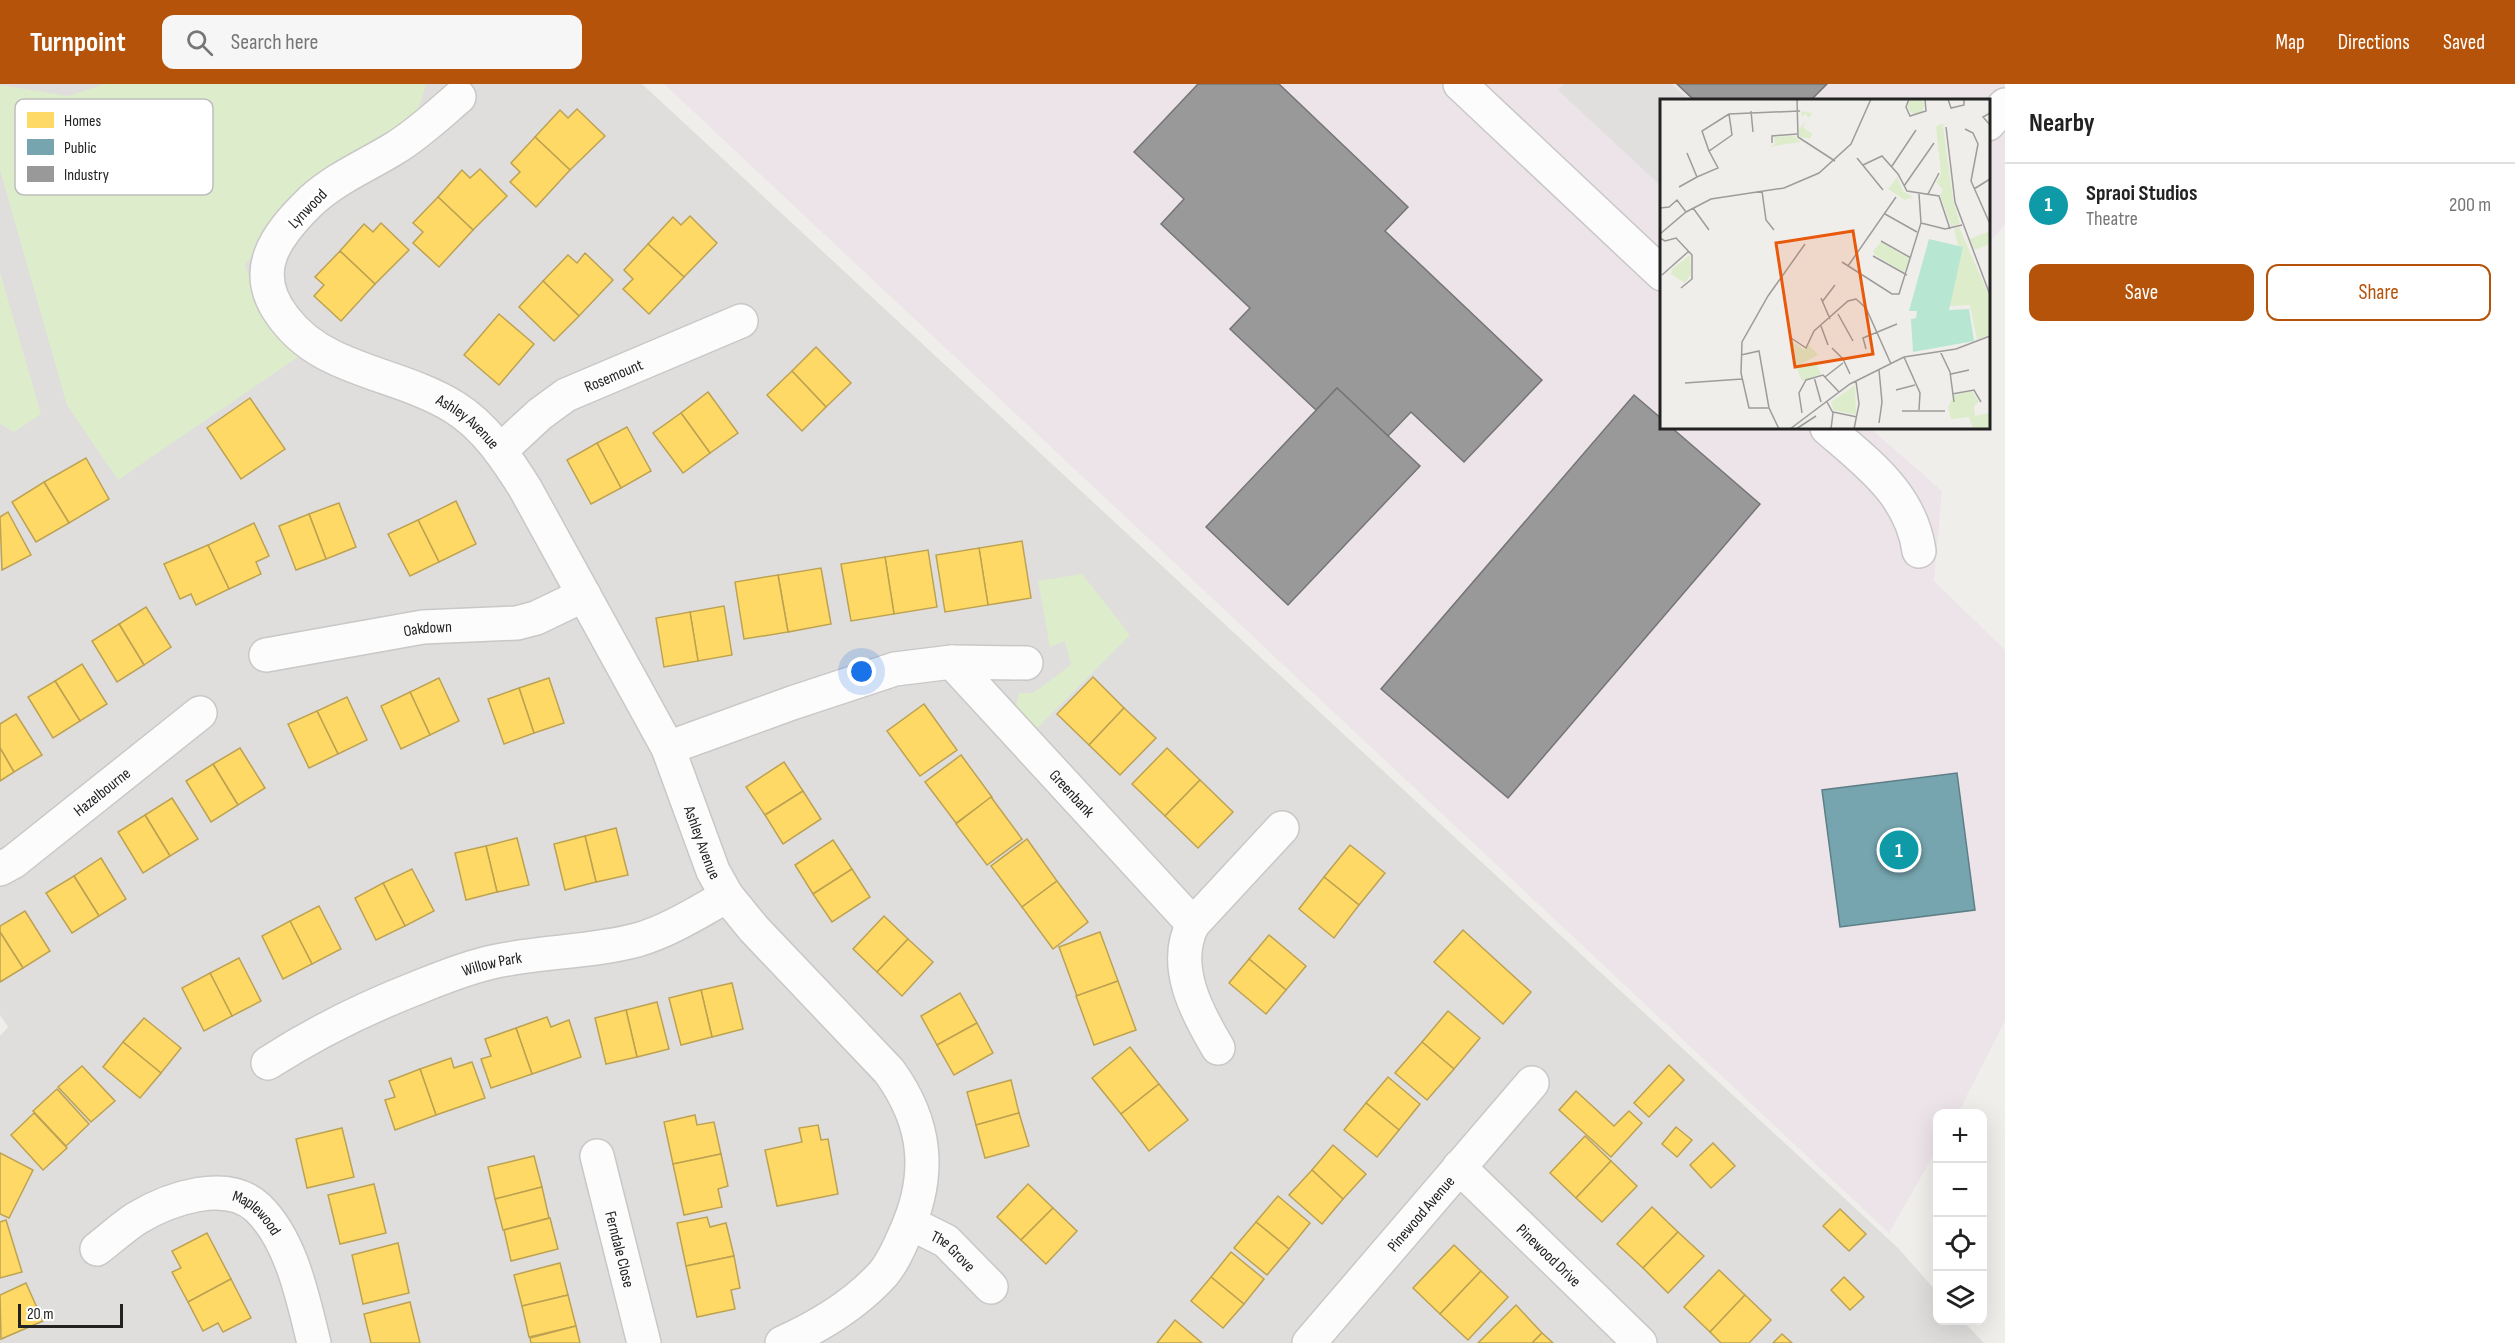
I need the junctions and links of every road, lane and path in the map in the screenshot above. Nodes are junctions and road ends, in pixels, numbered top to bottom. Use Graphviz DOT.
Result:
graph roads {
  1 [pos="1460,84"];
  2 [pos="459,97"];
  3 [pos="2005,105"];
  4 [pos="1990,123"];
  5 [pos="1660,272"];
  6 [pos="741,321"];
  7 [pos="330,356"];
  8 [pos="1828,429"];
  9 [pos="500,451"];
  10 [pos="1919,550"];
  11 [pos="584,595"];
  12 [pos="266,655"];
  13 [pos="952,662"];
  14 [pos="1026,663"];
  15 [pos="200,713"];
  16 [pos="668,748"];
  17 [pos="1282,828"];
  18 [pos="0,869"];
  19 [pos="727,896"];
  20 [pos="1193,924"];
  21 [pos="1218,1048"];
  22 [pos="268,1063"];
  23 [pos="1532,1083"];
  24 [pos="597,1156"];
  25 [pos="1459,1167"];
  26 [pos="910,1223"];
  27 [pos="97,1249"];
  28 [pos="991,1287"];
  29 [pos="314,1343"];
  30 [pos="644,1343"];
  31 [pos="782,1343"];
  32 [pos="1309,1343"];
  33 [pos="1640,1343"];
  1 -- 5 [label="street"];
  2 -- 7 [label="street, Lynwood"];
  3 -- 4 [label="street"];
  6 -- 9 [label="street, Rosemount"];
  7 -- 9 [label="street, Ashley Avenue"];
  8 -- 10 [label="street"];
  9 -- 11 [label="street, Ashley Avenue"];
  11 -- 12 [label="street, Oakdown"];
  11 -- 16 [label="street, Ashley Avenue"];
  13 -- 14 [label="street"];
  13 -- 16 [label="street"];
  13 -- 20 [label="street, Greenbank"];
  15 -- 18 [label="street, Hazelbourne"];
  16 -- 19 [label="street, Ashley Avenue"];
  17 -- 20 [label="street"];
  19 -- 22 [label="street, Willow Park"];
  19 -- 26 [label="street, Ashley Avenue"];
  20 -- 21 [label="street"];
  23 -- 25 [label="street, Pinewood Avenue"];
  24 -- 30 [label="street, Ferndale Close"];
  25 -- 32 [label="street, Pinewood Avenue"];
  25 -- 33 [label="street, Pinewood Drive"];
  26 -- 28 [label="street, The Grove"];
  26 -- 31 [label="street, Ashley Avenue"];
  27 -- 29 [label="street, Maplewood"];
}
